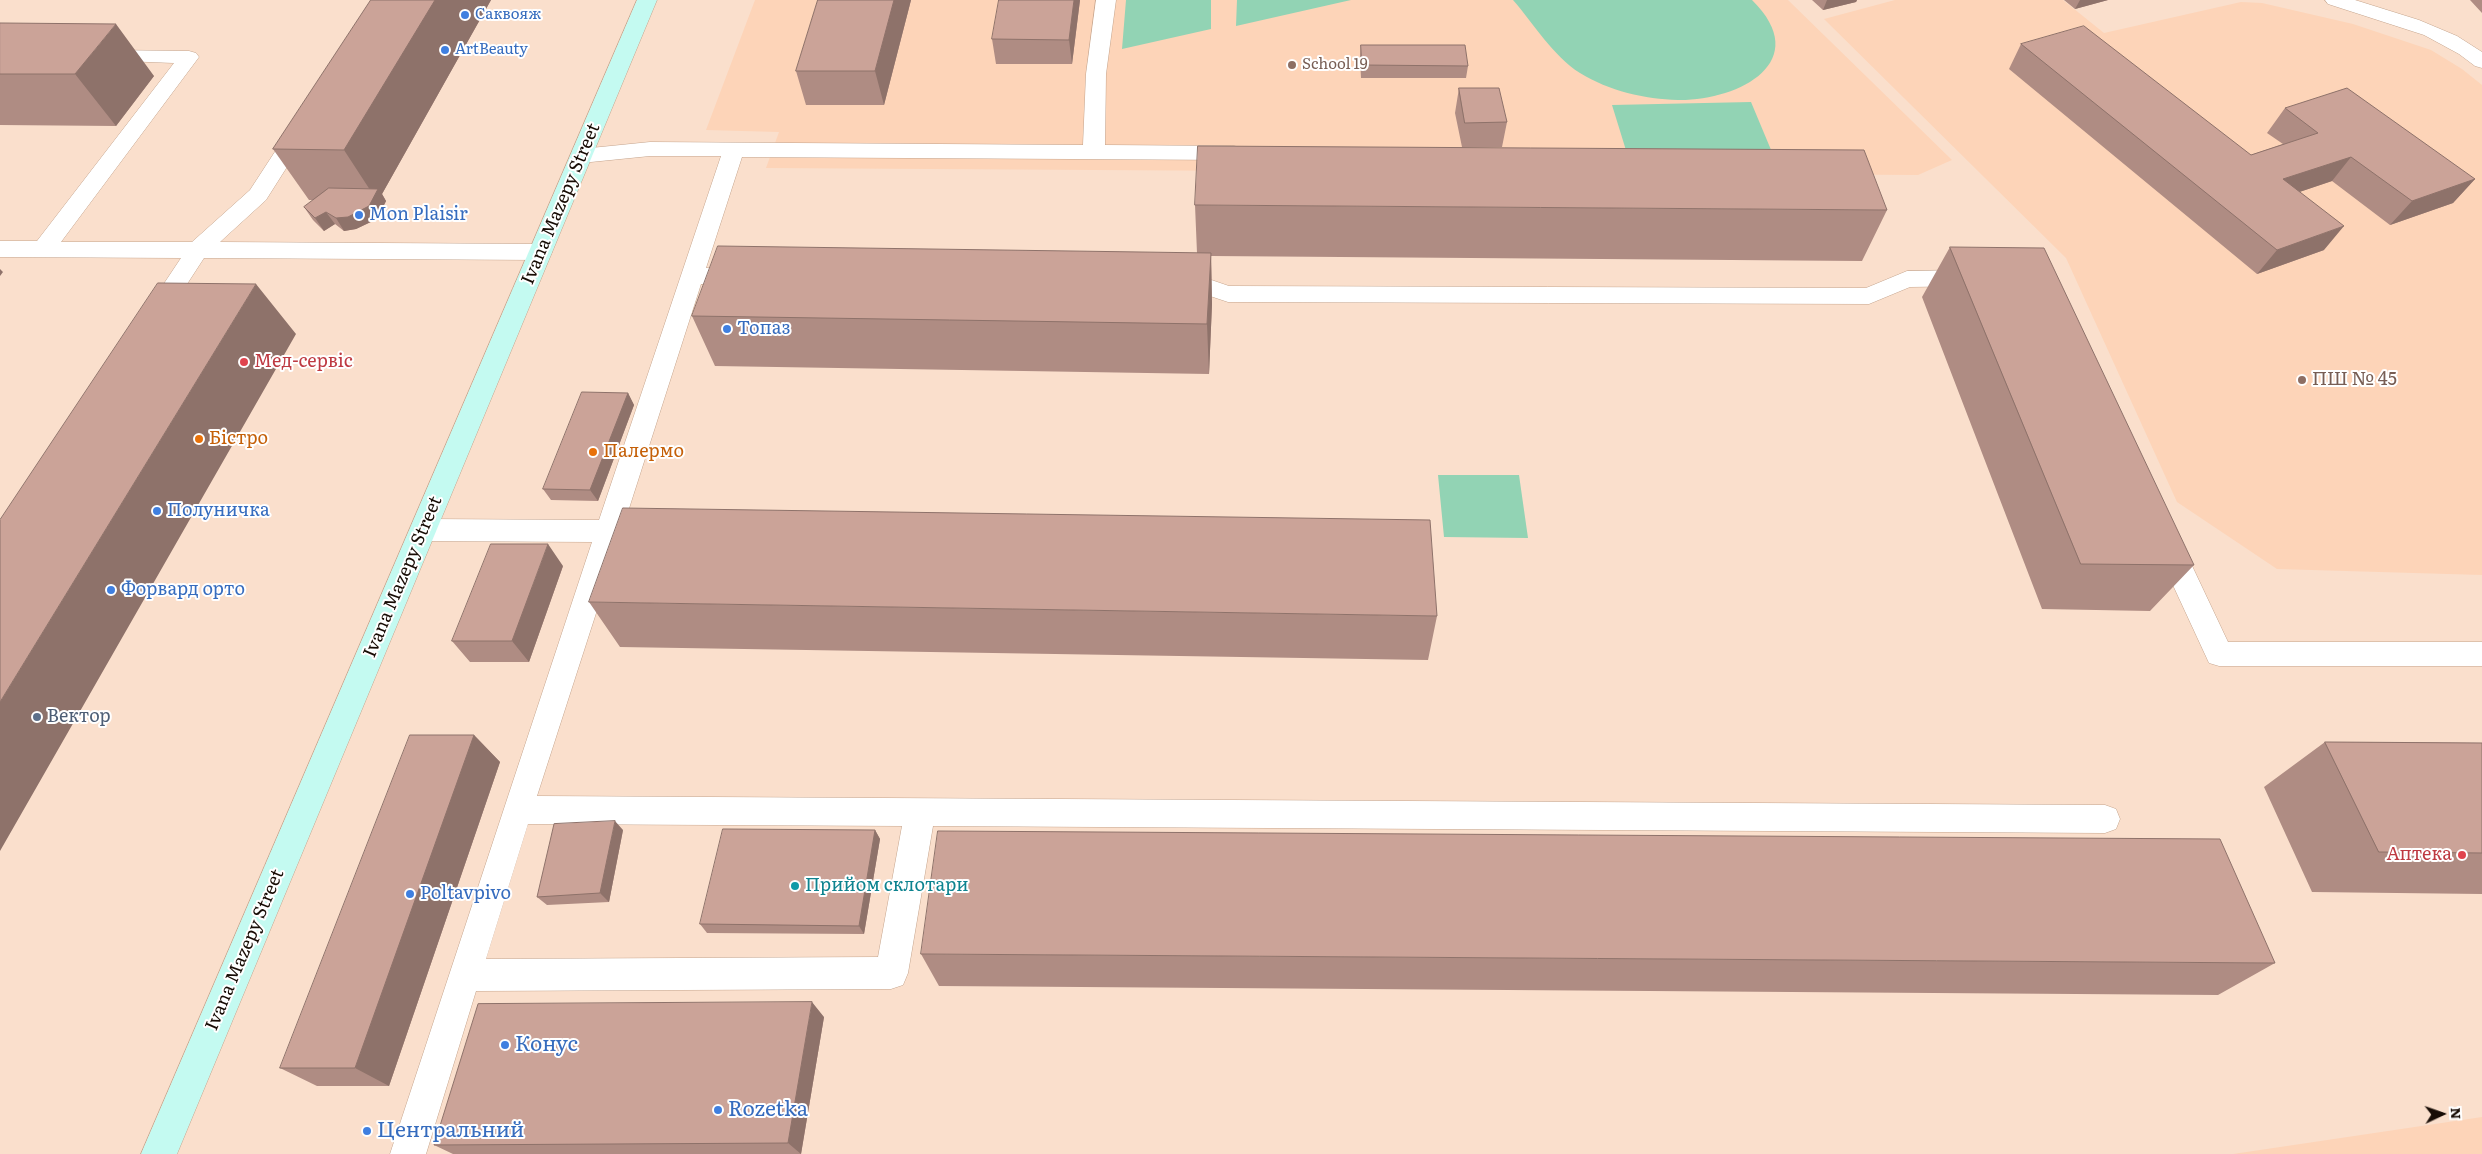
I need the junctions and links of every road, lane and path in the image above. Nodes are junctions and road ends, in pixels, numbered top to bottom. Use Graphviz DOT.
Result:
graph roads {
  1 [pos="647,0"];
  2 [pos="1106,0"];
  3 [pos="2335,0"];
  4 [pos="2450,40"];
  5 [pos="2482,40"];
  6 [pos="80,56"];
  7 [pos="2482,62"];
  8 [pos="310,114"];
  9 [pos="734,149"];
  10 [pos="1094,152"];
  11 [pos="1251,153"];
  12 [pos="581,156"];
  13 [pos="0,249"];
  14 [pos="43,249"];
  15 [pos="197,250"];
  16 [pos="541,252"];
  17 [pos="692,276"];
  18 [pos="762,277"];
  19 [pos="1995,277"];
  20 [pos="1157,280"];
  21 [pos="144,332"];
  22 [pos="2156,519"];
  23 [pos="423,530"];
  24 [pos="608,531"];
  25 [pos="648,532"];
  26 [pos="2482,654"];
  27 [pos="517,810"];
  28 [pos="920,813"];
  29 [pos="2106,819"];
  30 [pos="464,975"];
  31 [pos="159,1154"];
  32 [pos="408,1154"];
  1 -- 12 [label="main road, Ivana Mazepy Street"];
  2 -- 10 [label="lane"];
  3 -- 4 [label="lane"];
  4 -- 5 [label="lane"];
  4 -- 7 [label="lane"];
  6 -- 14 [label="lane"];
  8 -- 15 [label="lane"];
  9 -- 10 [label="lane"];
  9 -- 12 [label="lane"];
  9 -- 17 [label="lane"];
  10 -- 11 [label="lane"];
  12 -- 16 [label="main road, Ivana Mazepy Street"];
  13 -- 14 [label="lane"];
  14 -- 15 [label="lane"];
  15 -- 16 [label="lane"];
  15 -- 21 [label="lane"];
  16 -- 23 [label="main road, Ivana Mazepy Street"];
  17 -- 18 [label="lane"];
  17 -- 24 [label="lane"];
  19 -- 20 [label="lane"];
  22 -- 26 [label="lane"];
  23 -- 24 [label="lane"];
  23 -- 31 [label="main road, Ivana Mazepy Street"];
  24 -- 25 [label="lane"];
  24 -- 27 [label="lane"];
  27 -- 28 [label="lane"];
  27 -- 30 [label="lane"];
  28 -- 29 [label="lane"];
  28 -- 30 [label="lane"];
  30 -- 32 [label="lane"];
}
